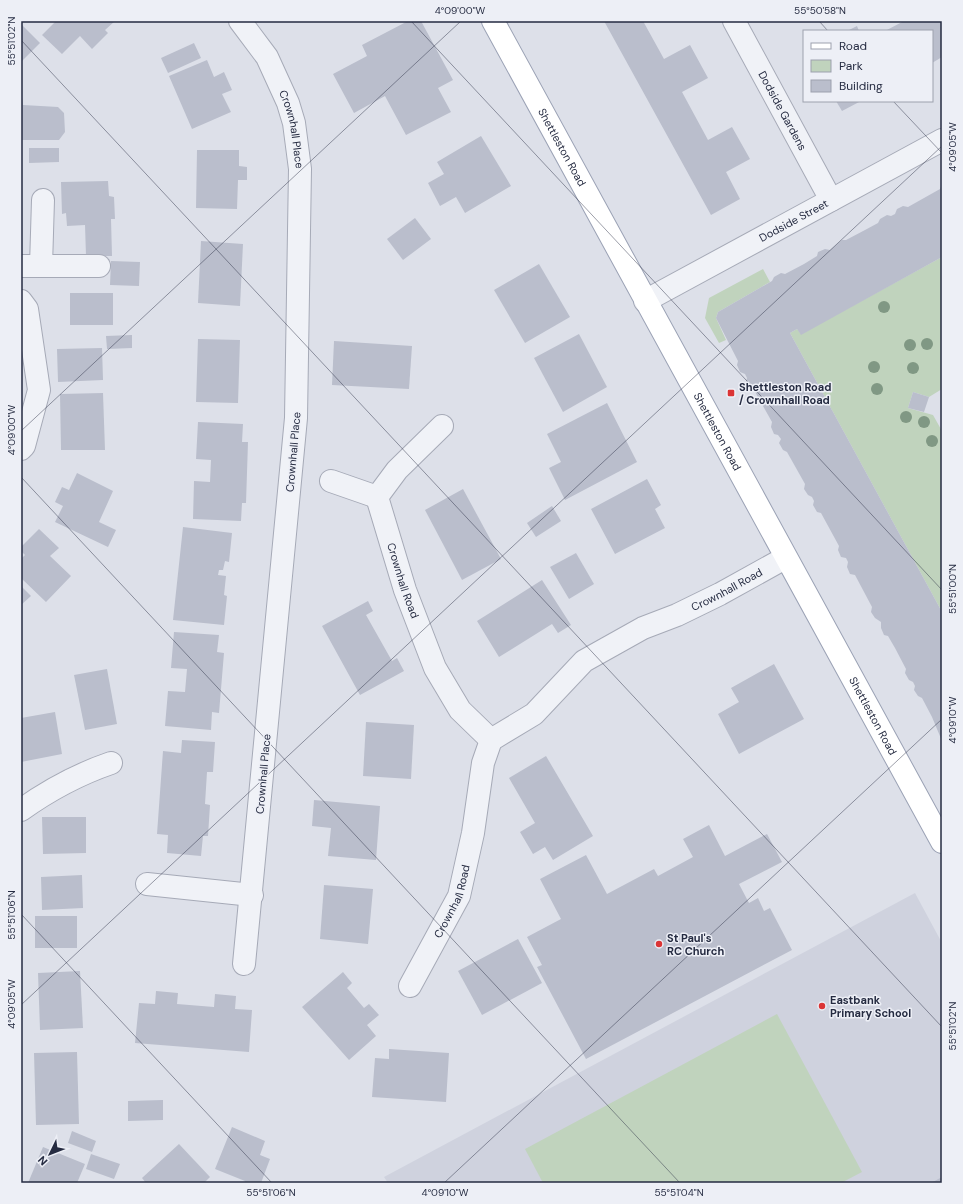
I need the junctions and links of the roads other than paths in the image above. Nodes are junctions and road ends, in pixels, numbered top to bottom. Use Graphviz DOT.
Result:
graph roads {
  1 [pos="240,21"];
  2 [pos="493,21"];
  3 [pos="734,21"];
  4 [pos="942,140"];
  5 [pos="43,200"];
  6 [pos="831,200"];
  7 [pos="31,266"];
  8 [pos="99,266"];
  9 [pos="21,301"];
  10 [pos="645,301"];
  11 [pos="442,426"];
  12 [pos="21,449"];
  13 [pos="331,481"];
  14 [pos="377,497"];
  15 [pos="785,558"];
  16 [pos="491,740"];
  17 [pos="111,763"];
  18 [pos="21,810"];
  19 [pos="942,842"];
  20 [pos="147,884"];
  21 [pos="252,895"];
  22 [pos="244,964"];
  23 [pos="410,986"];
  1 -- 21 [label="street, Crownhall Place"];
  2 -- 10 [label="main road, Shettleston Road"];
  3 -- 6 [label="street, Dodside Gardens"];
  4 -- 6 [label="street, Dodside Street"];
  5 -- 7 [label="street"];
  6 -- 10 [label="street, Dodside Street"];
  7 -- 8 [label="street"];
  9 -- 12 [label="street"];
  10 -- 15 [label="main road, Shettleston Road"];
  11 -- 14 [label="street"];
  13 -- 14 [label="street"];
  14 -- 16 [label="street, Crownhall Road"];
  15 -- 16 [label="street, Crownhall Road"];
  15 -- 19 [label="main road, Shettleston Road"];
  16 -- 23 [label="street, Crownhall Road"];
  17 -- 18 [label="street"];
  20 -- 21 [label="street"];
  21 -- 22 [label="street, Crownhall Place"];
}
